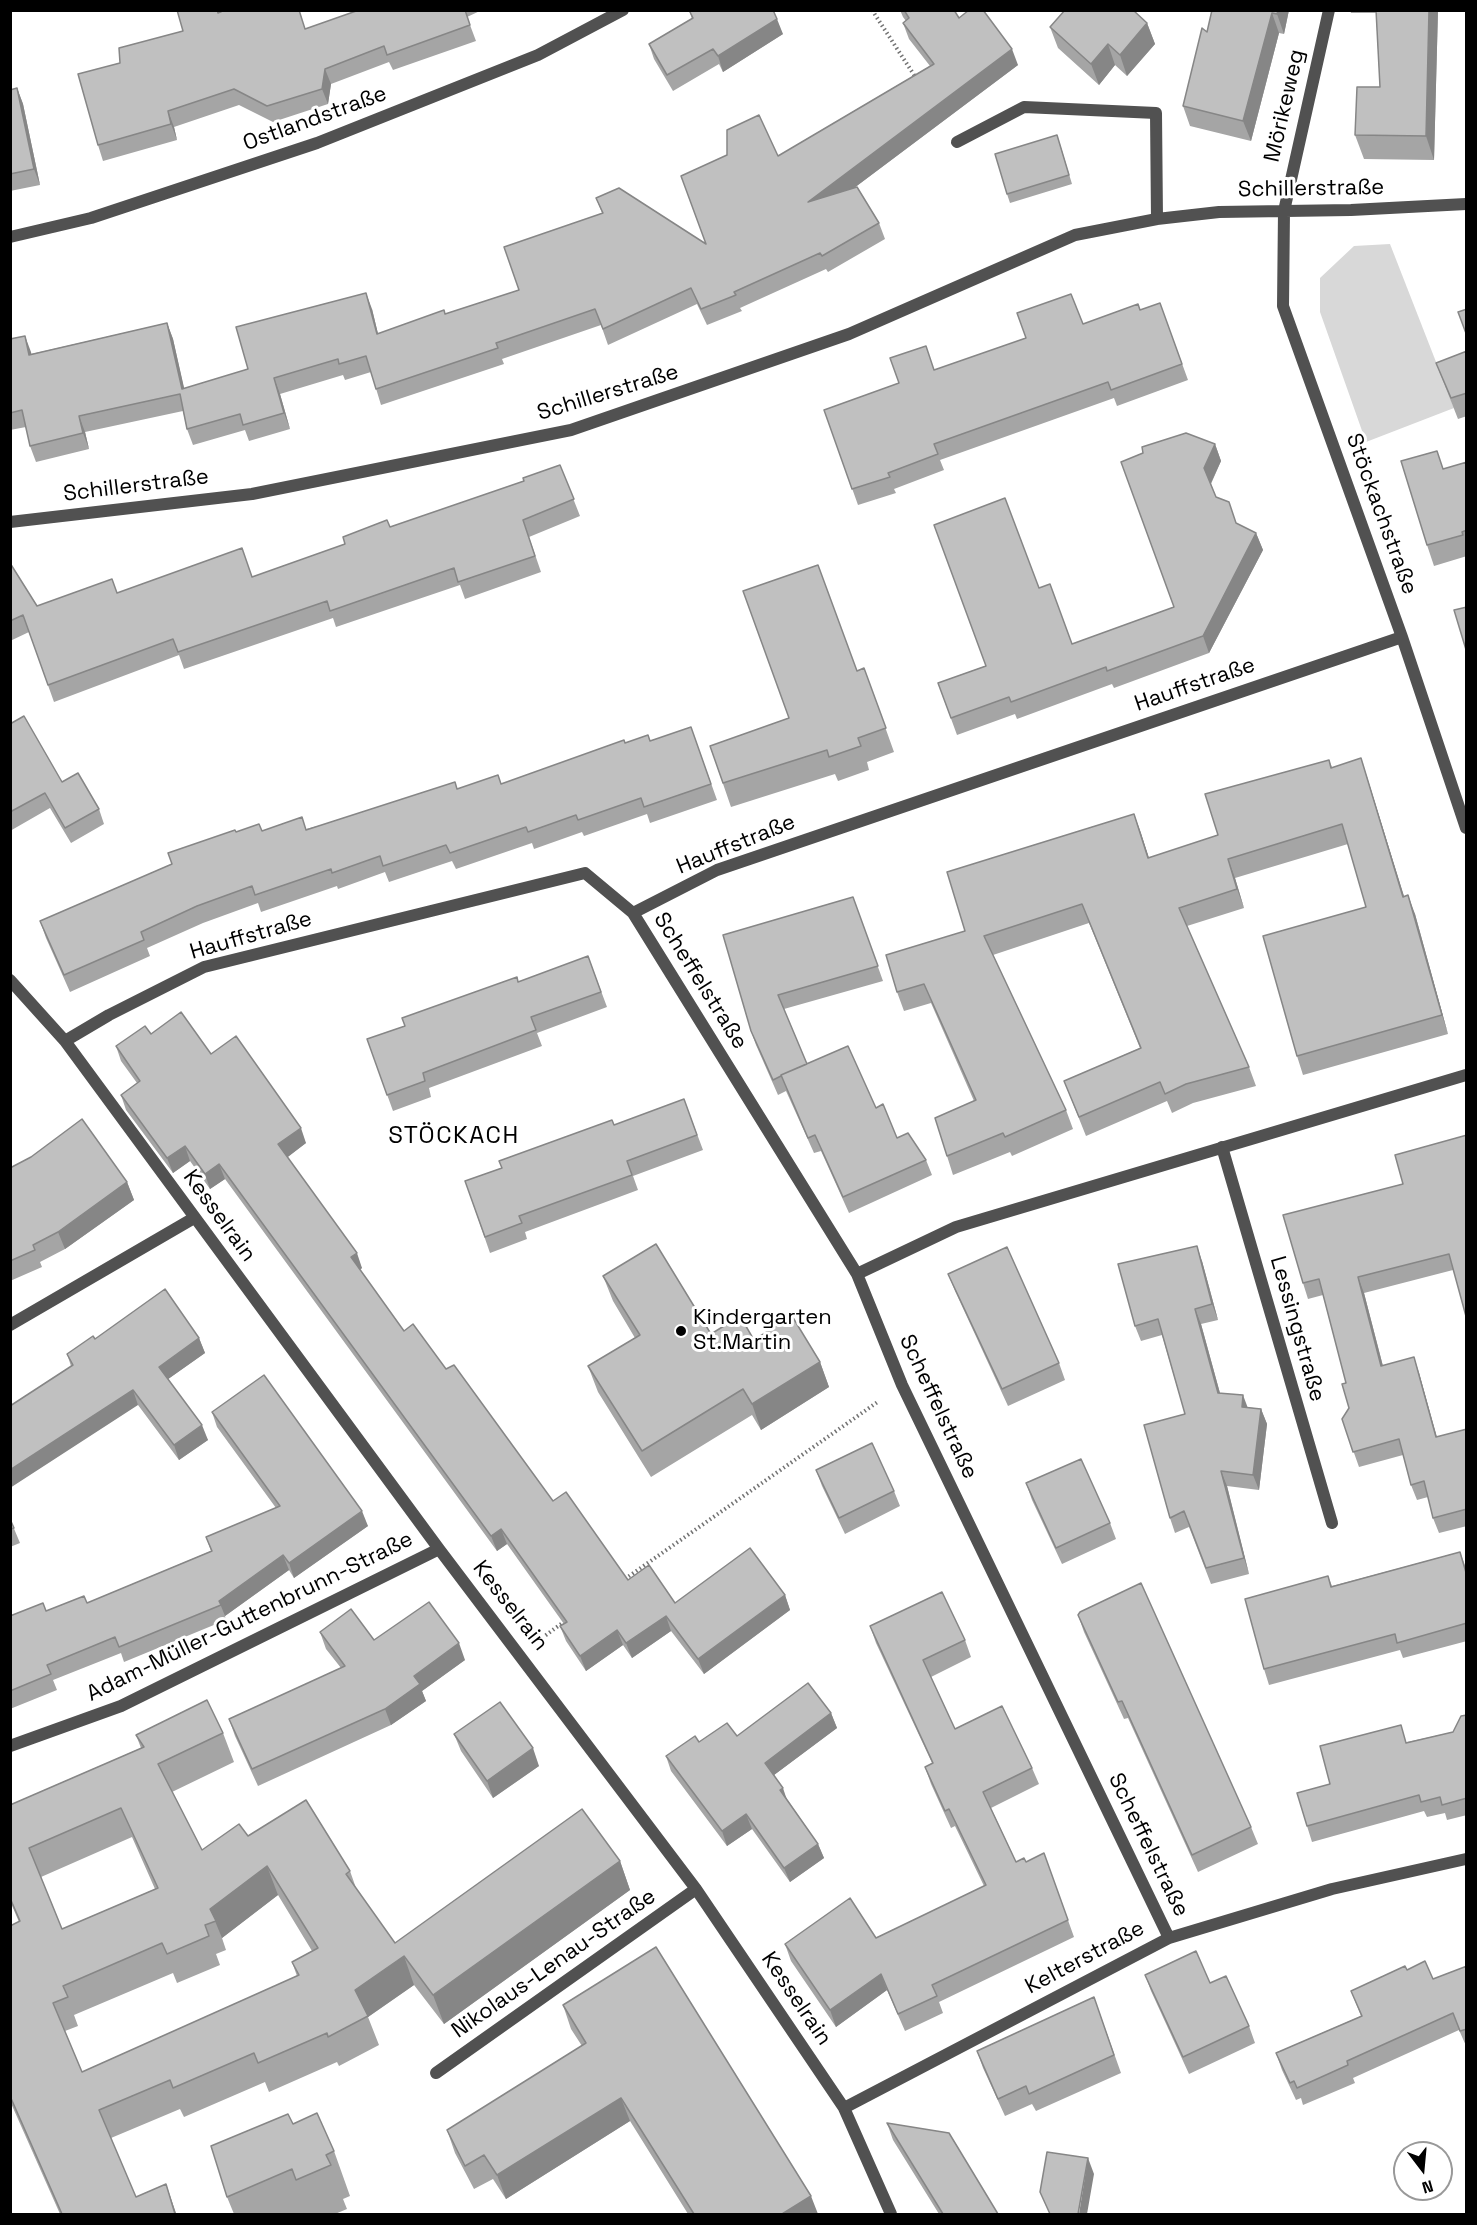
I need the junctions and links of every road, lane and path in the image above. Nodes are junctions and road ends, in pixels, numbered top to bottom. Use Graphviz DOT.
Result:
graph roads {
  1 [pos="623,10"];
  2 [pos="872,10"];
  3 [pos="1329,10"];
  4 [pos="920,86"];
  5 [pos="957,142"];
  6 [pos="1467,204"];
  7 [pos="1284,211"];
  8 [pos="1157,219"];
  9 [pos="10,237"];
  10 [pos="10,522"];
  11 [pos="1402,637"];
  12 [pos="1467,828"];
  13 [pos="633,913"];
  14 [pos="10,980"];
  15 [pos="64,1041"];
  16 [pos="1467,1075"];
  17 [pos="1222,1147"];
  18 [pos="194,1218"];
  19 [pos="857,1274"];
  20 [pos="10,1325"];
  21 [pos="902,1385"];
  22 [pos="1332,1523"];
  23 [pos="439,1549"];
  24 [pos="618,1584"];
  25 [pos="569,1619"];
  26 [pos="520,1653"];
  27 [pos="10,1746"];
  28 [pos="1467,1859"];
  29 [pos="696,1889"];
  30 [pos="1169,1938"];
  31 [pos="436,2073"];
  32 [pos="844,2108"];
  33 [pos="891,2214"];
  1 -- 9 [label="street, Ostlandstraße"];
  2 -- 4 [label="path"];
  3 -- 7 [label="street, Mörikeweg"];
  5 -- 8 [label="street"];
  6 -- 7 [label="street, Schillerstraße"];
  7 -- 8 [label="street, Schillerstraße"];
  7 -- 11 [label="street, Stöckachstraße"];
  8 -- 10 [label="street, Schillerstraße"];
  11 -- 12 [label="street, Stöckachstraße"];
  11 -- 13 [label="street, Hauffstraße"];
  13 -- 15 [label="street, Hauffstraße"];
  13 -- 19 [label="street, Scheffelstraße"];
  14 -- 15 [label="street, Kesselrain"];
  15 -- 18 [label="street, Kesselrain"];
  16 -- 17 [label="street"];
  17 -- 19 [label="street"];
  17 -- 22 [label="street, Lessingstraße"];
  18 -- 20 [label="street"];
  18 -- 23 [label="street, Kesselrain"];
  19 -- 21 [label="street, Scheffelstraße"];
  21 -- 24 [label="path"];
  21 -- 30 [label="street, Scheffelstraße"];
  23 -- 26 [label="street, Kesselrain"];
  23 -- 27 [label="street, Adam-Müller-Guttenbrunn-Straße"];
  25 -- 26 [label="path"];
  26 -- 29 [label="street, Kesselrain"];
  28 -- 30 [label="street, Kelterstraße"];
  29 -- 31 [label="street, Nikolaus-Lenau-Straße"];
  29 -- 32 [label="street, Kesselrain"];
  30 -- 32 [label="street, Kelterstraße"];
  32 -- 33 [label="street, Kesselrain"];
}
